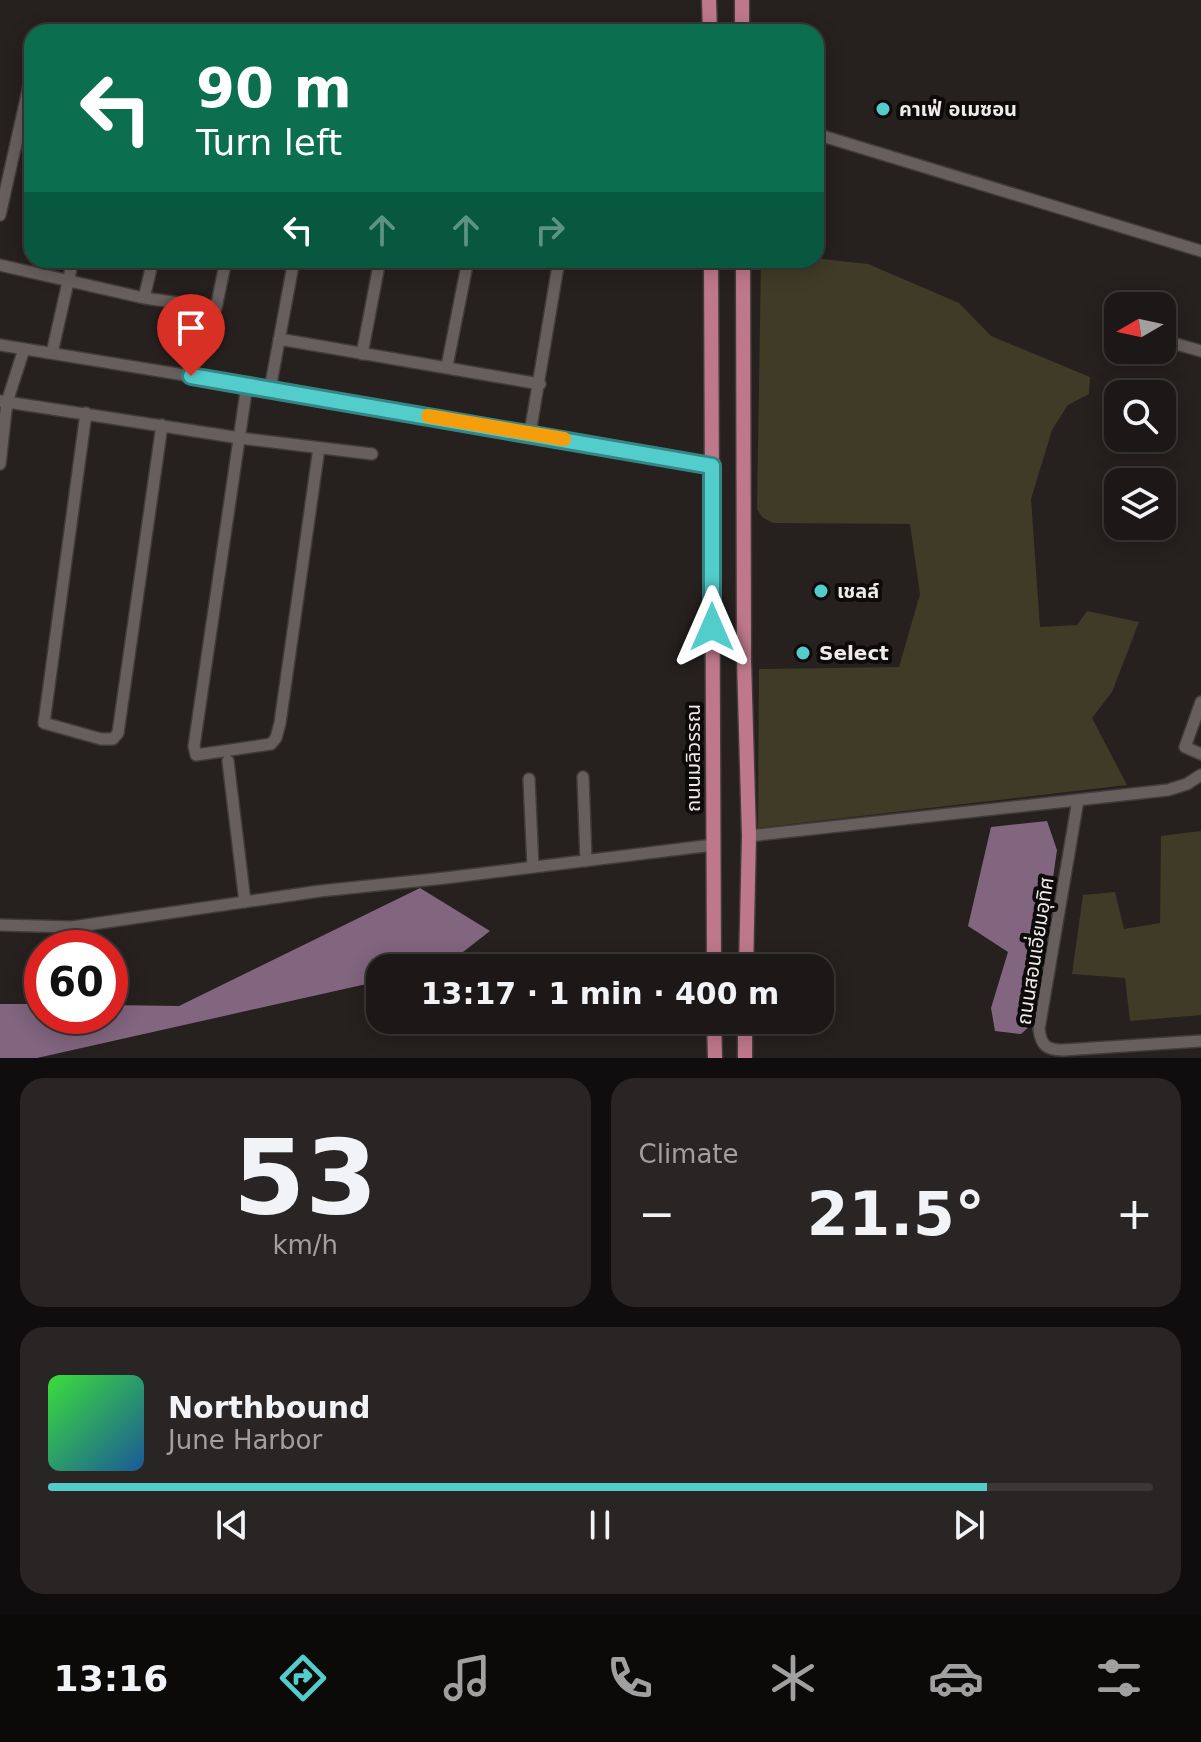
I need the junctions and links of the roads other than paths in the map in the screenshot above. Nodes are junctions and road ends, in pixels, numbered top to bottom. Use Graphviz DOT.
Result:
graph roads {
  1 [pos="709,0"];
  2 [pos="742,0"];
  3 [pos="710,24"];
  4 [pos="742,24"];
  5 [pos="24,108"];
  6 [pos="824,136"];
  7 [pos="0,215"];
  8 [pos="1201,251"];
  9 [pos="0,265"];
  10 [pos="71,268"];
  11 [pos="151,268"];
  12 [pos="224,268"];
  13 [pos="292,268"];
  14 [pos="378,268"];
  15 [pos="466,268"];
  16 [pos="558,268"];
  17 [pos="711,268"];
  18 [pos="743,268"];
  19 [pos="68,280"];
  20 [pos="144,298"];
  21 [pos="279,339"];
  22 [pos="1176,344"];
  23 [pos="0,345"];
  24 [pos="24,349"];
  25 [pos="1201,351"];
  26 [pos="52,353"];
  27 [pos="362,354"];
  28 [pos="447,366"];
  29 [pos="540,384"];
  30 [pos="247,385"];
  31 [pos="270,389"];
  32 [pos="4,402"];
  33 [pos="86,413"];
  34 [pos="162,425"];
  35 [pos="530,433"];
  36 [pos="240,438"];
  37 [pos="319,448"];
  38 [pos="372,454"];
  39 [pos="0,464"];
  40 [pos="712,466"];
  41 [pos="1201,702"];
  42 [pos="1201,754"];
  43 [pos="228,761"];
  44 [pos="1201,775"];
  45 [pos="583,777"];
  46 [pos="529,779"];
  47 [pos="1078,800"];
  48 [pos="749,836"];
  49 [pos="713,845"];
  50 [pos="586,861"];
  51 [pos="533,867"];
  52 [pos="245,902"];
  53 [pos="0,925"];
  54 [pos="714,954"];
  55 [pos="746,954"];
  56 [pos="714,1034"];
  57 [pos="745,1034"];
  58 [pos="1201,1041"];
  59 [pos="715,1058"];
  60 [pos="745,1058"];
  1 -- 3 [label="main road"];
  2 -- 4 [label="main road"];
  5 -- 7 [label="street"];
  6 -- 8 [label="street"];
  9 -- 19 [label="street"];
  10 -- 19 [label="street"];
  11 -- 20 [label="street"];
  12 -- 20 [label="street"];
  13 -- 21 [label="street"];
  14 -- 27 [label="street"];
  15 -- 28 [label="street"];
  16 -- 29 [label="street"];
  17 -- 40 [label="main road, ถนนมลิวรรณ"];
  18 -- 48 [label="main road"];
  19 -- 20 [label="street"];
  19 -- 26 [label="street"];
  21 -- 27 [label="street"];
  21 -- 31 [label="street"];
  22 -- 25 [label="street"];
  23 -- 24 [label="street"];
  24 -- 26 [label="street"];
  24 -- 32 [label="street"];
  26 -- 30 [label="street"];
  27 -- 28 [label="street"];
  28 -- 29 [label="street"];
  29 -- 35 [label="street"];
  30 -- 31 [label="street"];
  30 -- 36 [label="street"];
  31 -- 35 [label="street"];
  32 -- 33 [label="street"];
  32 -- 39 [label="street"];
  33 -- 34 [label="street"];
  33 -- 34 [label="street"];
  34 -- 36 [label="street"];
  35 -- 40 [label="street"];
  36 -- 37 [label="street"];
  36 -- 37 [label="street"];
  37 -- 38 [label="street"];
  40 -- 49 [label="main road, ถนนมลิวรรณ"];
  41 -- 42 [label="street"];
  43 -- 52 [label="street"];
  44 -- 47 [label="street"];
  45 -- 50 [label="street"];
  46 -- 51 [label="street"];
  47 -- 48 [label="street"];
  47 -- 58 [label="street, ถนนสอนเอี่ยมอุทิศ"];
  48 -- 55 [label="main road"];
  49 -- 50 [label="street"];
  49 -- 54 [label="main road, ถนนมลิวรรณ"];
  50 -- 51 [label="street"];
  51 -- 52 [label="street"];
  52 -- 53 [label="street"];
  56 -- 59 [label="main road"];
  57 -- 60 [label="main road"];
}
